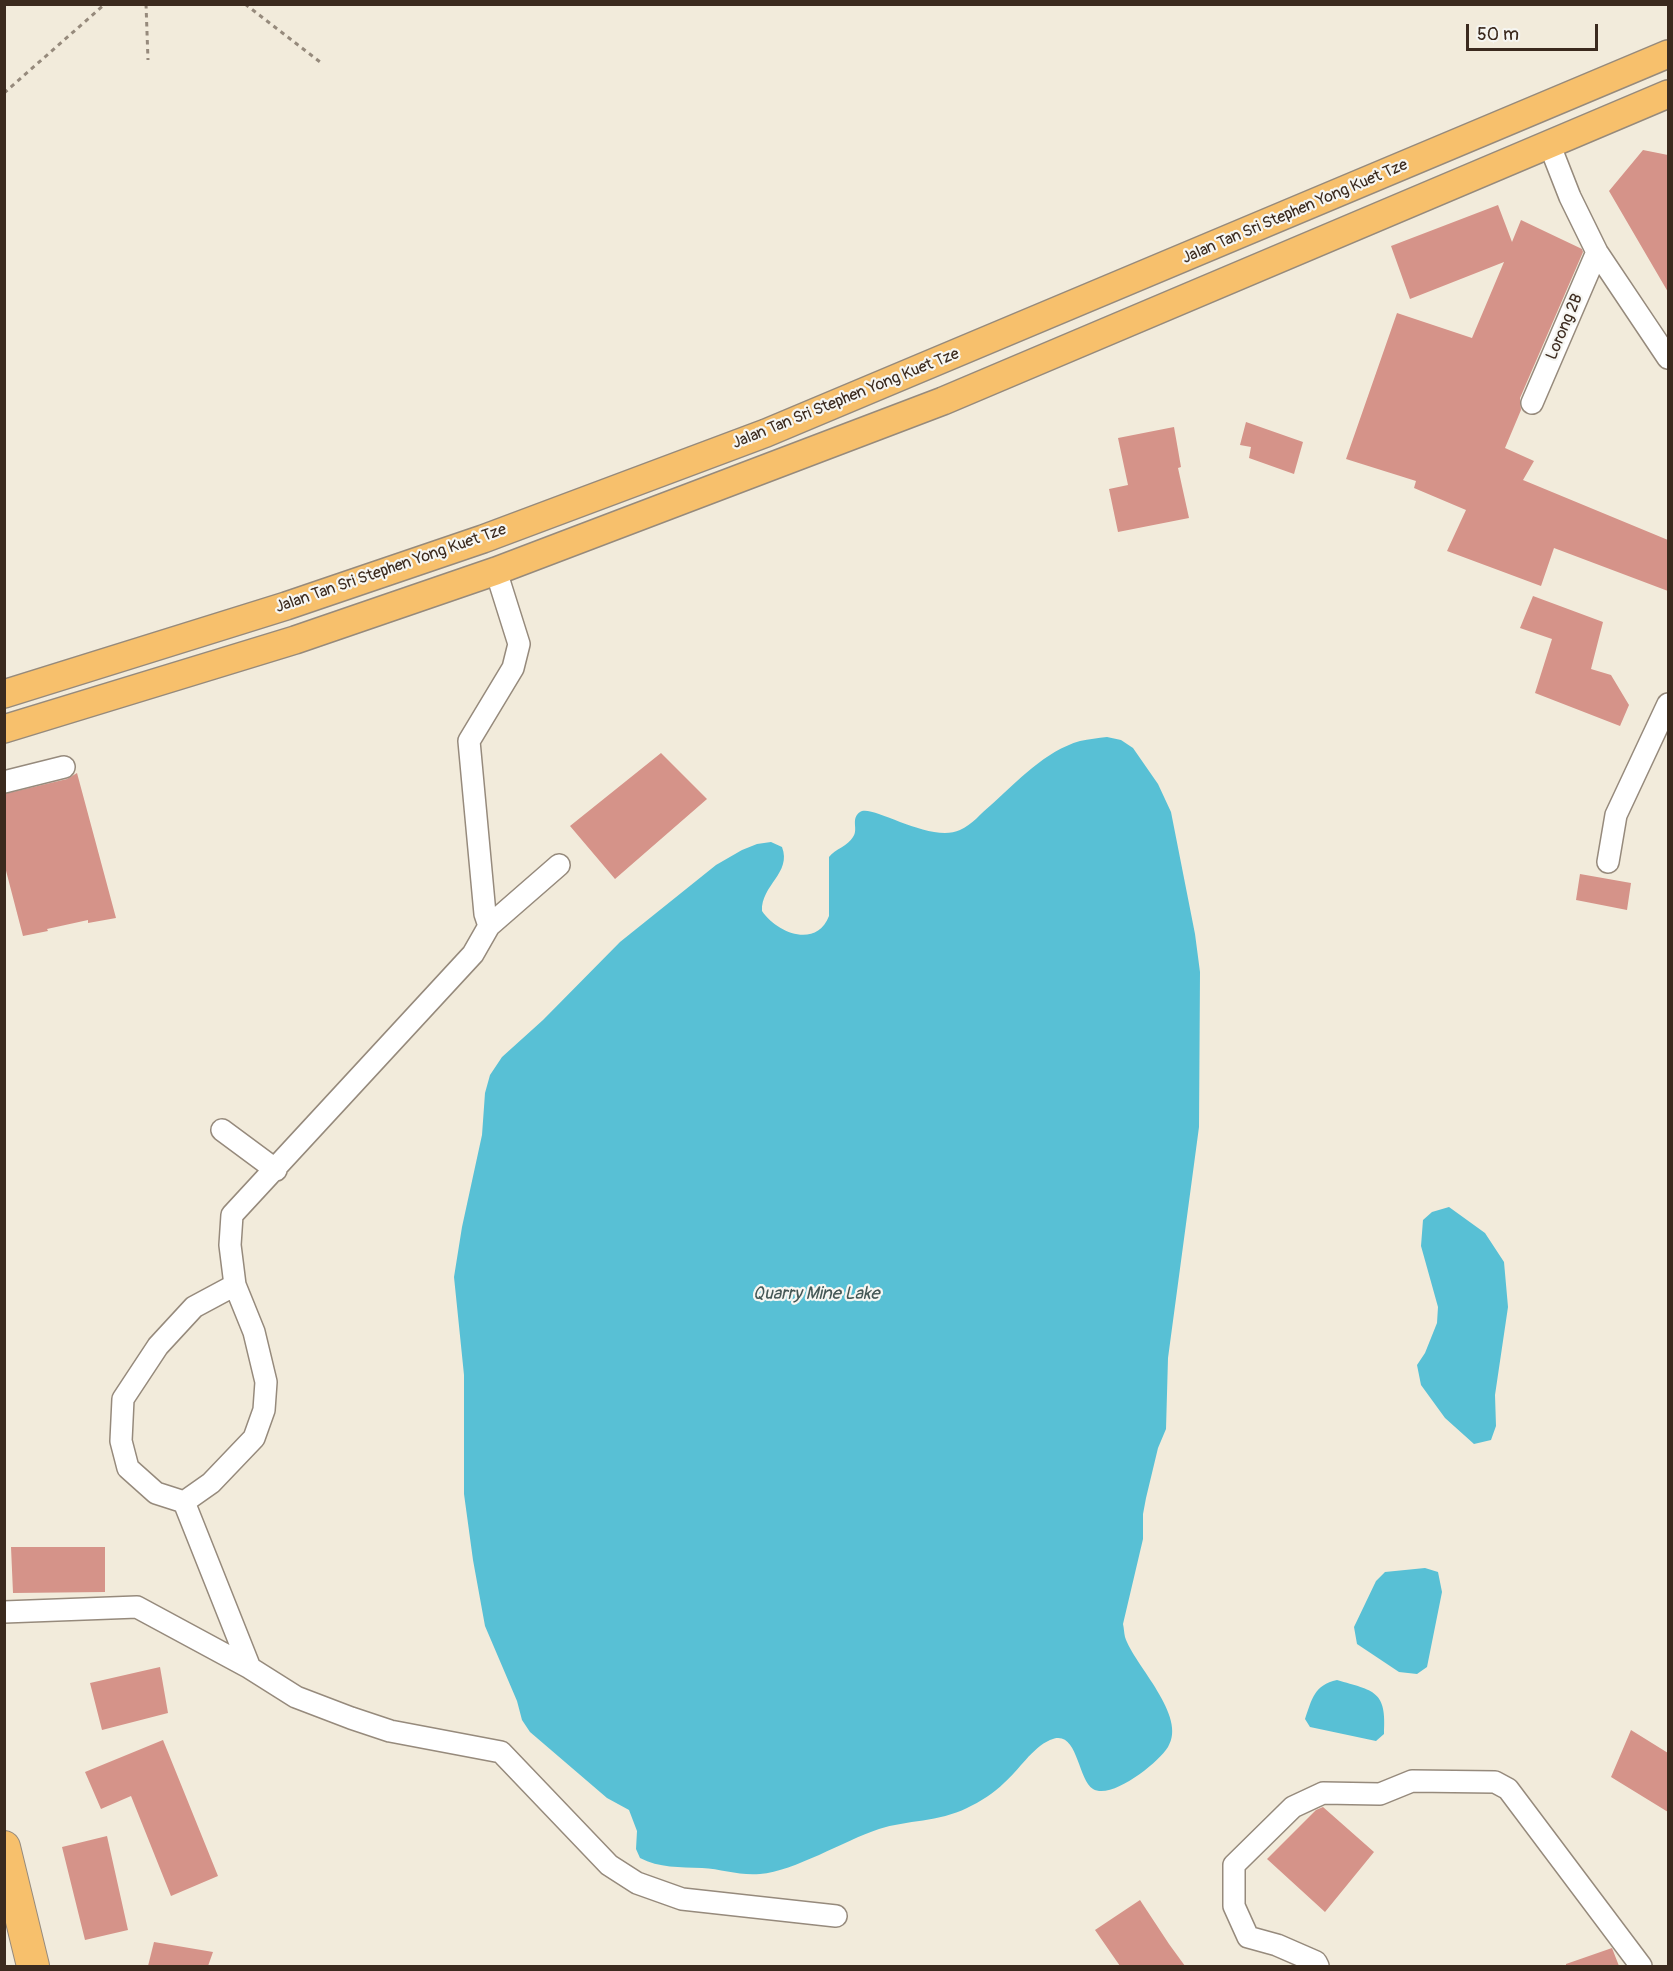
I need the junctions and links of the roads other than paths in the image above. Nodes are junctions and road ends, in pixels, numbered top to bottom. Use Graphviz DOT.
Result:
graph roads {
  1 [pos="1668,54"];
  2 [pos="1668,94"];
  3 [pos="1489,131"];
  4 [pos="1550,146"];
  5 [pos="1597,252"];
  6 [pos="1668,358"];
  7 [pos="1532,403"];
  8 [pos="496,571"];
  9 [pos="4,694"];
  10 [pos="1668,704"];
  11 [pos="4,729"];
  12 [pos="64,767"];
  13 [pos="4,782"];
  14 [pos="1608,862"];
  15 [pos="559,865"];
  16 [pos="489,926"];
  17 [pos="222,1130"];
  18 [pos="276,1170"];
  19 [pos="235,1285"];
  20 [pos="184,1502"];
  21 [pos="4,1612"];
  22 [pos="250,1668"];
  23 [pos="4,1847"];
  24 [pos="836,1916"];
  25 [pos="4,1941"];
  26 [pos="10,1966"];
  27 [pos="33,1966"];
  28 [pos="1318,1966"];
  29 [pos="1641,1966"];
  1 -- 3 [label="main road, Jalan Tan Sri Stephen Yong Kuet Tze"];
  2 -- 4 [label="main road, Jalan Tan Sri Stephen Yong Kuet Tze"];
  3 -- 4 [label="main road"];
  3 -- 9 [label="main road, Jalan Tan Sri Stephen Yong Kuet Tze"];
  4 -- 5 [label="street"];
  4 -- 8 [label="main road, Jalan Tan Sri Stephen Yong Kuet Tze"];
  5 -- 6 [label="street"];
  5 -- 7 [label="street, Lorong 2B"];
  8 -- 11 [label="main road, Jalan Tan Sri Stephen Yong Kuet Tze"];
  8 -- 16 [label="street"];
  10 -- 14 [label="street"];
  12 -- 13 [label="street"];
  15 -- 16 [label="street"];
  16 -- 18 [label="street"];
  17 -- 18 [label="street"];
  18 -- 19 [label="street"];
  19 -- 20 [label="street"];
  19 -- 20 [label="street"];
  20 -- 22 [label="street"];
  21 -- 22 [label="street"];
  22 -- 24 [label="street"];
  23 -- 27 [label="highway"];
  25 -- 26 [label="highway"];
  28 -- 29 [label="street"];
}
